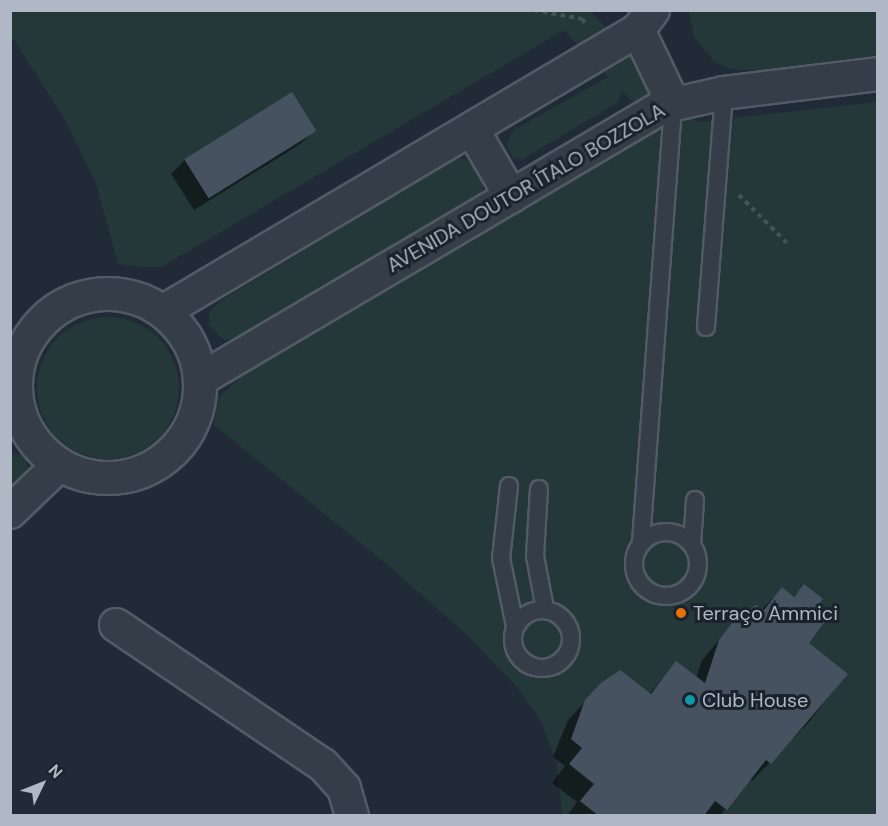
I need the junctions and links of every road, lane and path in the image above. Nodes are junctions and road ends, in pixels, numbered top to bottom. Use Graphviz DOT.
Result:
graph roads {
  1 [pos="645,20"];
  2 [pos="878,74"];
  3 [pos="724,93"];
  4 [pos="673,103"];
  5 [pos="472,129"];
  6 [pos="511,196"];
  7 [pos="164,311"];
  8 [pos="706,327"];
  9 [pos="201,379"];
  10 [pos="15,417"];
  11 [pos="59,465"];
  12 [pos="508,486"];
  13 [pos="539,489"];
  14 [pos="695,500"];
  15 [pos="10,512"];
  16 [pos="641,542"];
  17 [pos="692,544"];
  18 [pos="545,609"];
  19 [pos="116,625"];
  20 [pos="515,626"];
  21 [pos="352,816"];
  1 -- 4 [label="street"];
  1 -- 5 [label="street"];
  2 -- 3 [label="street, AVENIDA DOUTOR ÍTALO BOZZOLA"];
  3 -- 4 [label="street, AVENIDA DOUTOR ÍTALO BOZZOLA"];
  3 -- 8 [label="lane"];
  4 -- 6 [label="street, AVENIDA DOUTOR ÍTALO BOZZOLA"];
  4 -- 16 [label="lane"];
  5 -- 6 [label="street"];
  5 -- 7 [label="street"];
  6 -- 9 [label="street, AVENIDA DOUTOR ÍTALO BOZZOLA"];
  7 -- 9 [label="street"];
  7 -- 10 [label="street"];
  9 -- 11 [label="street"];
  10 -- 11 [label="street"];
  11 -- 15 [label="street"];
  12 -- 20 [label="lane"];
  13 -- 18 [label="lane"];
  14 -- 17 [label="lane"];
  16 -- 17 [label="lane"];
  16 -- 17 [label="lane"];
  18 -- 20 [label="lane"];
  18 -- 20 [label="lane"];
  19 -- 21 [label="street"];
}
